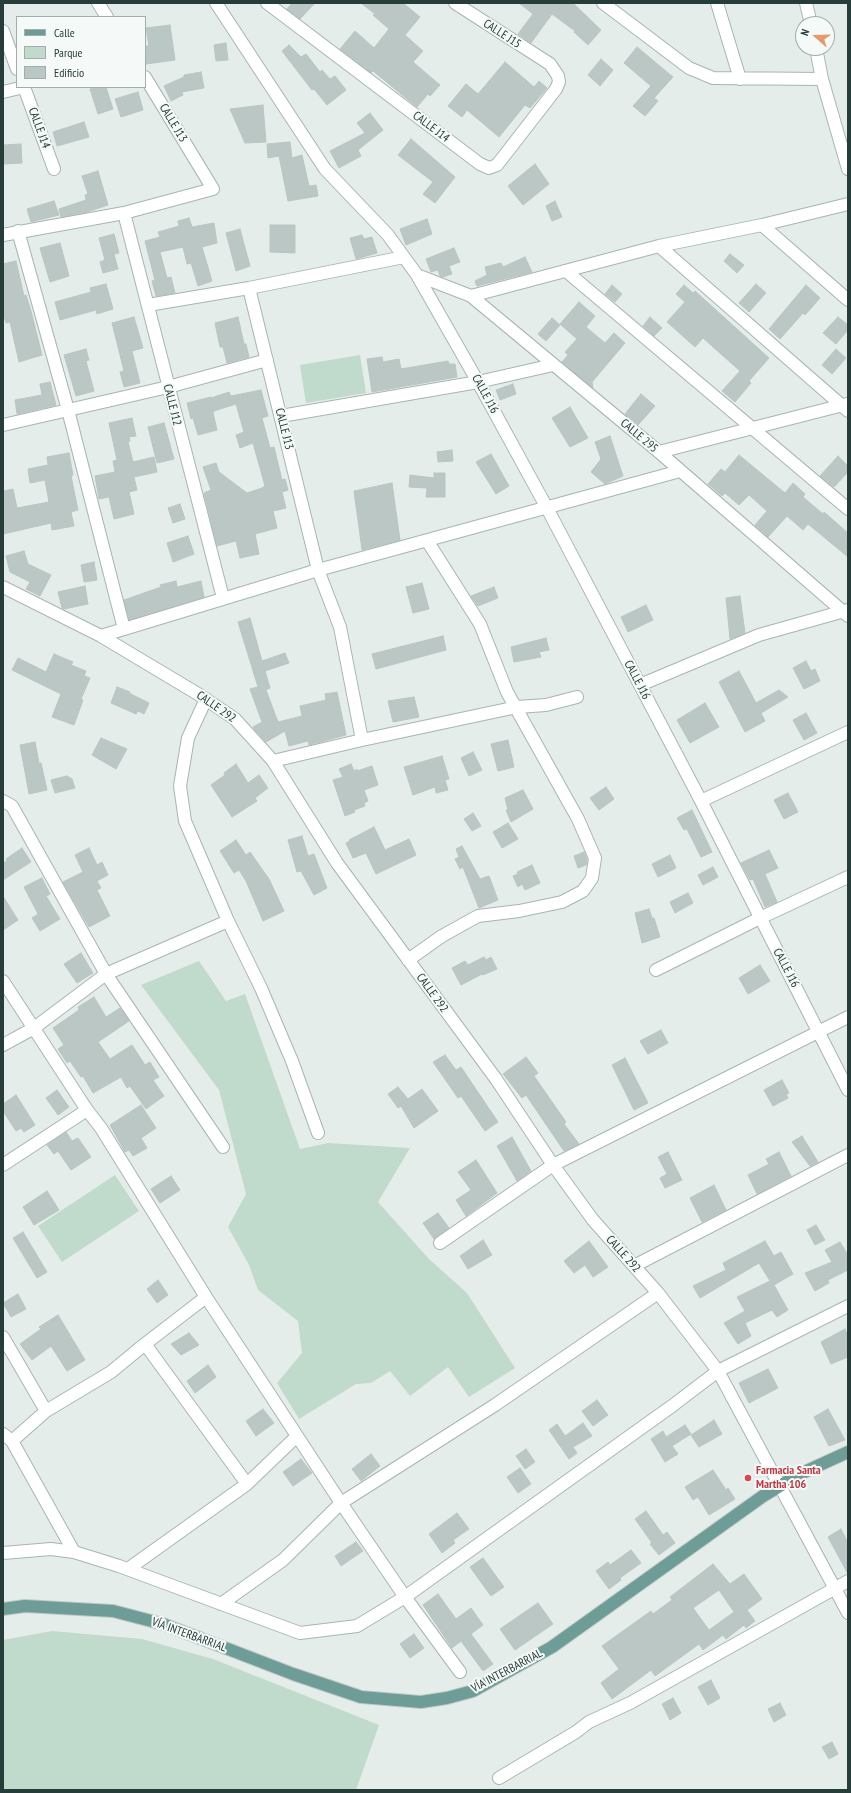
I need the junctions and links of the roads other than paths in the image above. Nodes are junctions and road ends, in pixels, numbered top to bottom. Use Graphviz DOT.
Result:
graph roads {
  1 [pos="98,3"];
  2 [pos="216,3"];
  3 [pos="267,3"];
  4 [pos="455,3"];
  5 [pos="602,3"];
  6 [pos="717,3"];
  7 [pos="806,3"];
  8 [pos="106,16"];
  9 [pos="809,16"];
  10 [pos="3,31"];
  11 [pos="818,56"];
  12 [pos="550,64"];
  13 [pos="16,66"];
  14 [pos="146,79"];
  15 [pos="740,79"];
  16 [pos="822,79"];
  17 [pos="20,88"];
  18 [pos="24,88"];
  19 [pos="3,92"];
  20 [pos="54,169"];
  21 [pos="848,169"];
  22 [pos="848,204"];
  23 [pos="124,212"];
  24 [pos="762,225"];
  25 [pos="18,231"];
  26 [pos="3,235"];
  27 [pos="659,246"];
  28 [pos="404,257"];
  29 [pos="566,271"];
  30 [pos="417,275"];
  31 [pos="249,288"];
  32 [pos="470,296"];
  33 [pos="848,300"];
  34 [pos="148,305"];
  35 [pos="267,360"];
  36 [pos="553,365"];
  37 [pos="478,382"];
  38 [pos="168,387"];
  39 [pos="846,407"];
  40 [pos="68,410"];
  41 [pos="281,416"];
  42 [pos="3,425"];
  43 [pos="753,428"];
  44 [pos="659,452"];
  45 [pos="680,471"];
  46 [pos="547,508"];
  47 [pos="848,509"];
  48 [pos="428,542"];
  49 [pos="318,570"];
  50 [pos="3,587"];
  51 [pos="222,598"];
  52 [pos="846,612"];
  53 [pos="124,629"];
  54 [pos="101,636"];
  55 [pos="640,685"];
  56 [pos="577,697"];
  57 [pos="206,699"];
  58 [pos="517,707"];
  59 [pos="848,732"];
  60 [pos="362,740"];
  61 [pos="273,761"];
  62 [pos="3,801"];
  63 [pos="701,801"];
  64 [pos="848,877"];
  65 [pos="760,918"];
  66 [pos="228,921"];
  67 [pos="408,960"];
  68 [pos="656,970"];
  69 [pos="106,974"];
  70 [pos="3,981"];
  71 [pos="848,1017"];
  72 [pos="34,1028"];
  73 [pos="819,1032"];
  74 [pos="3,1045"];
  75 [pos="848,1090"];
  76 [pos="87,1110"];
  77 [pos="318,1133"];
  78 [pos="223,1147"];
  79 [pos="848,1156"];
  80 [pos="3,1165"];
  81 [pos="553,1165"];
  82 [pos="440,1242"];
  83 [pos="634,1266"];
  84 [pos="658,1292"];
  85 [pos="206,1297"];
  86 [pos="848,1306"];
  87 [pos="3,1337"];
  88 [pos="145,1344"];
  89 [pos="718,1371"];
  90 [pos="46,1411"];
  91 [pos="297,1436"];
  92 [pos="7,1437"];
  93 [pos="848,1452"];
  94 [pos="247,1484"];
  95 [pos="780,1486"];
  96 [pos="341,1503"];
  97 [pos="74,1552"];
  98 [pos="3,1553"];
  99 [pos="128,1569"];
  100 [pos="848,1581"];
  101 [pos="834,1588"];
  102 [pos="405,1597"];
  103 [pos="221,1604"];
  104 [pos="3,1609"];
  105 [pos="848,1613"];
  106 [pos="460,1672"];
  107 [pos="499,1778"];
  1 -- 8 [label="street"];
  2 -- 28 [label="street, CALLE J16"];
  3 -- 12 [label="street, CALLE J14"];
  4 -- 12 [label="street, CALLE J15"];
  5 -- 15 [label="street"];
  6 -- 15 [label="street"];
  7 -- 9 [label="street"];
  10 -- 13 [label="street"];
  11 -- 16 [label="street"];
  14 -- 23 [label="street, CALLE J13"];
  15 -- 16 [label="street"];
  16 -- 21 [label="street"];
  17 -- 19 [label="street"];
  18 -- 20 [label="street, CALLE J14"];
  22 -- 24 [label="street"];
  23 -- 25 [label="street"];
  23 -- 34 [label="street, CALLE J12"];
  24 -- 27 [label="street"];
  24 -- 33 [label="street"];
  25 -- 26 [label="street"];
  25 -- 40 [label="street"];
  27 -- 29 [label="street"];
  27 -- 39 [label="street"];
  28 -- 30 [label="street, CALLE J16"];
  28 -- 31 [label="street"];
  29 -- 32 [label="street"];
  29 -- 43 [label="street"];
  30 -- 32 [label="street, CALLE 295"];
  30 -- 37 [label="street, CALLE J16"];
  31 -- 34 [label="street"];
  31 -- 35 [label="street, CALLE J13"];
  32 -- 36 [label="street, CALLE 295"];
  34 -- 38 [label="street, CALLE J12"];
  35 -- 38 [label="street"];
  35 -- 41 [label="street, CALLE J13"];
  36 -- 37 [label="street"];
  36 -- 44 [label="street, CALLE 295"];
  37 -- 41 [label="street"];
  37 -- 46 [label="street, CALLE J16"];
  38 -- 40 [label="street"];
  38 -- 51 [label="street, CALLE J12"];
  39 -- 43 [label="street"];
  40 -- 42 [label="street"];
  40 -- 53 [label="street"];
  41 -- 49 [label="street, CALLE J13"];
  43 -- 44 [label="street"];
  43 -- 47 [label="street"];
  44 -- 45 [label="street, CALLE 295"];
  45 -- 46 [label="street"];
  45 -- 52 [label="street, CALLE 295"];
  46 -- 48 [label="street"];
  46 -- 55 [label="street, CALLE J16"];
  48 -- 49 [label="street"];
  48 -- 58 [label="street"];
  49 -- 51 [label="street"];
  49 -- 60 [label="street, CALLE J13"];
  50 -- 54 [label="street, CALLE 292"];
  51 -- 53 [label="street"];
  52 -- 55 [label="street"];
  53 -- 54 [label="street"];
  54 -- 57 [label="street, CALLE 292"];
  55 -- 63 [label="street, CALLE J16"];
  56 -- 58 [label="street"];
  57 -- 61 [label="street, CALLE 292"];
  57 -- 66 [label="street"];
  58 -- 60 [label="street"];
  58 -- 67 [label="street"];
  59 -- 63 [label="street"];
  60 -- 61 [label="street"];
  61 -- 67 [label="street, CALLE 292"];
  62 -- 69 [label="street"];
  63 -- 65 [label="street, CALLE J16"];
  64 -- 65 [label="street"];
  65 -- 68 [label="street"];
  65 -- 73 [label="street, CALLE J16"];
  66 -- 69 [label="street"];
  66 -- 77 [label="street"];
  67 -- 81 [label="street, CALLE 292"];
  69 -- 72 [label="street"];
  69 -- 78 [label="street"];
  70 -- 72 [label="street"];
  71 -- 73 [label="street"];
  72 -- 74 [label="street"];
  72 -- 76 [label="street"];
  73 -- 75 [label="street, CALLE J16"];
  73 -- 81 [label="street"];
  76 -- 80 [label="street"];
  76 -- 85 [label="street"];
  79 -- 83 [label="street"];
  81 -- 82 [label="street"];
  81 -- 83 [label="street, CALLE 292"];
  83 -- 84 [label="street, CALLE 292"];
  84 -- 89 [label="street, CALLE 292"];
  84 -- 96 [label="street"];
  85 -- 88 [label="street"];
  85 -- 91 [label="street"];
  86 -- 89 [label="street"];
  87 -- 90 [label="street"];
  88 -- 90 [label="street"];
  88 -- 94 [label="street"];
  89 -- 95 [label="street, CALLE 292"];
  89 -- 102 [label="street"];
  90 -- 92 [label="street"];
  91 -- 94 [label="street"];
  91 -- 96 [label="street"];
  92 -- 97 [label="street"];
  93 -- 95 [label="main road, VÍA INTERBARRIAL"];
  94 -- 99 [label="street"];
  95 -- 101 [label="street, CALLE 292"];
  95 -- 104 [label="main road, VÍA INTERBARRIAL"];
  96 -- 102 [label="street"];
  96 -- 103 [label="street"];
  97 -- 98 [label="street"];
  97 -- 99 [label="street"];
  99 -- 103 [label="street"];
  100 -- 101 [label="street"];
  101 -- 105 [label="street, CALLE 292"];
  101 -- 107 [label="street"];
  102 -- 103 [label="street"];
  102 -- 106 [label="street"];
}
